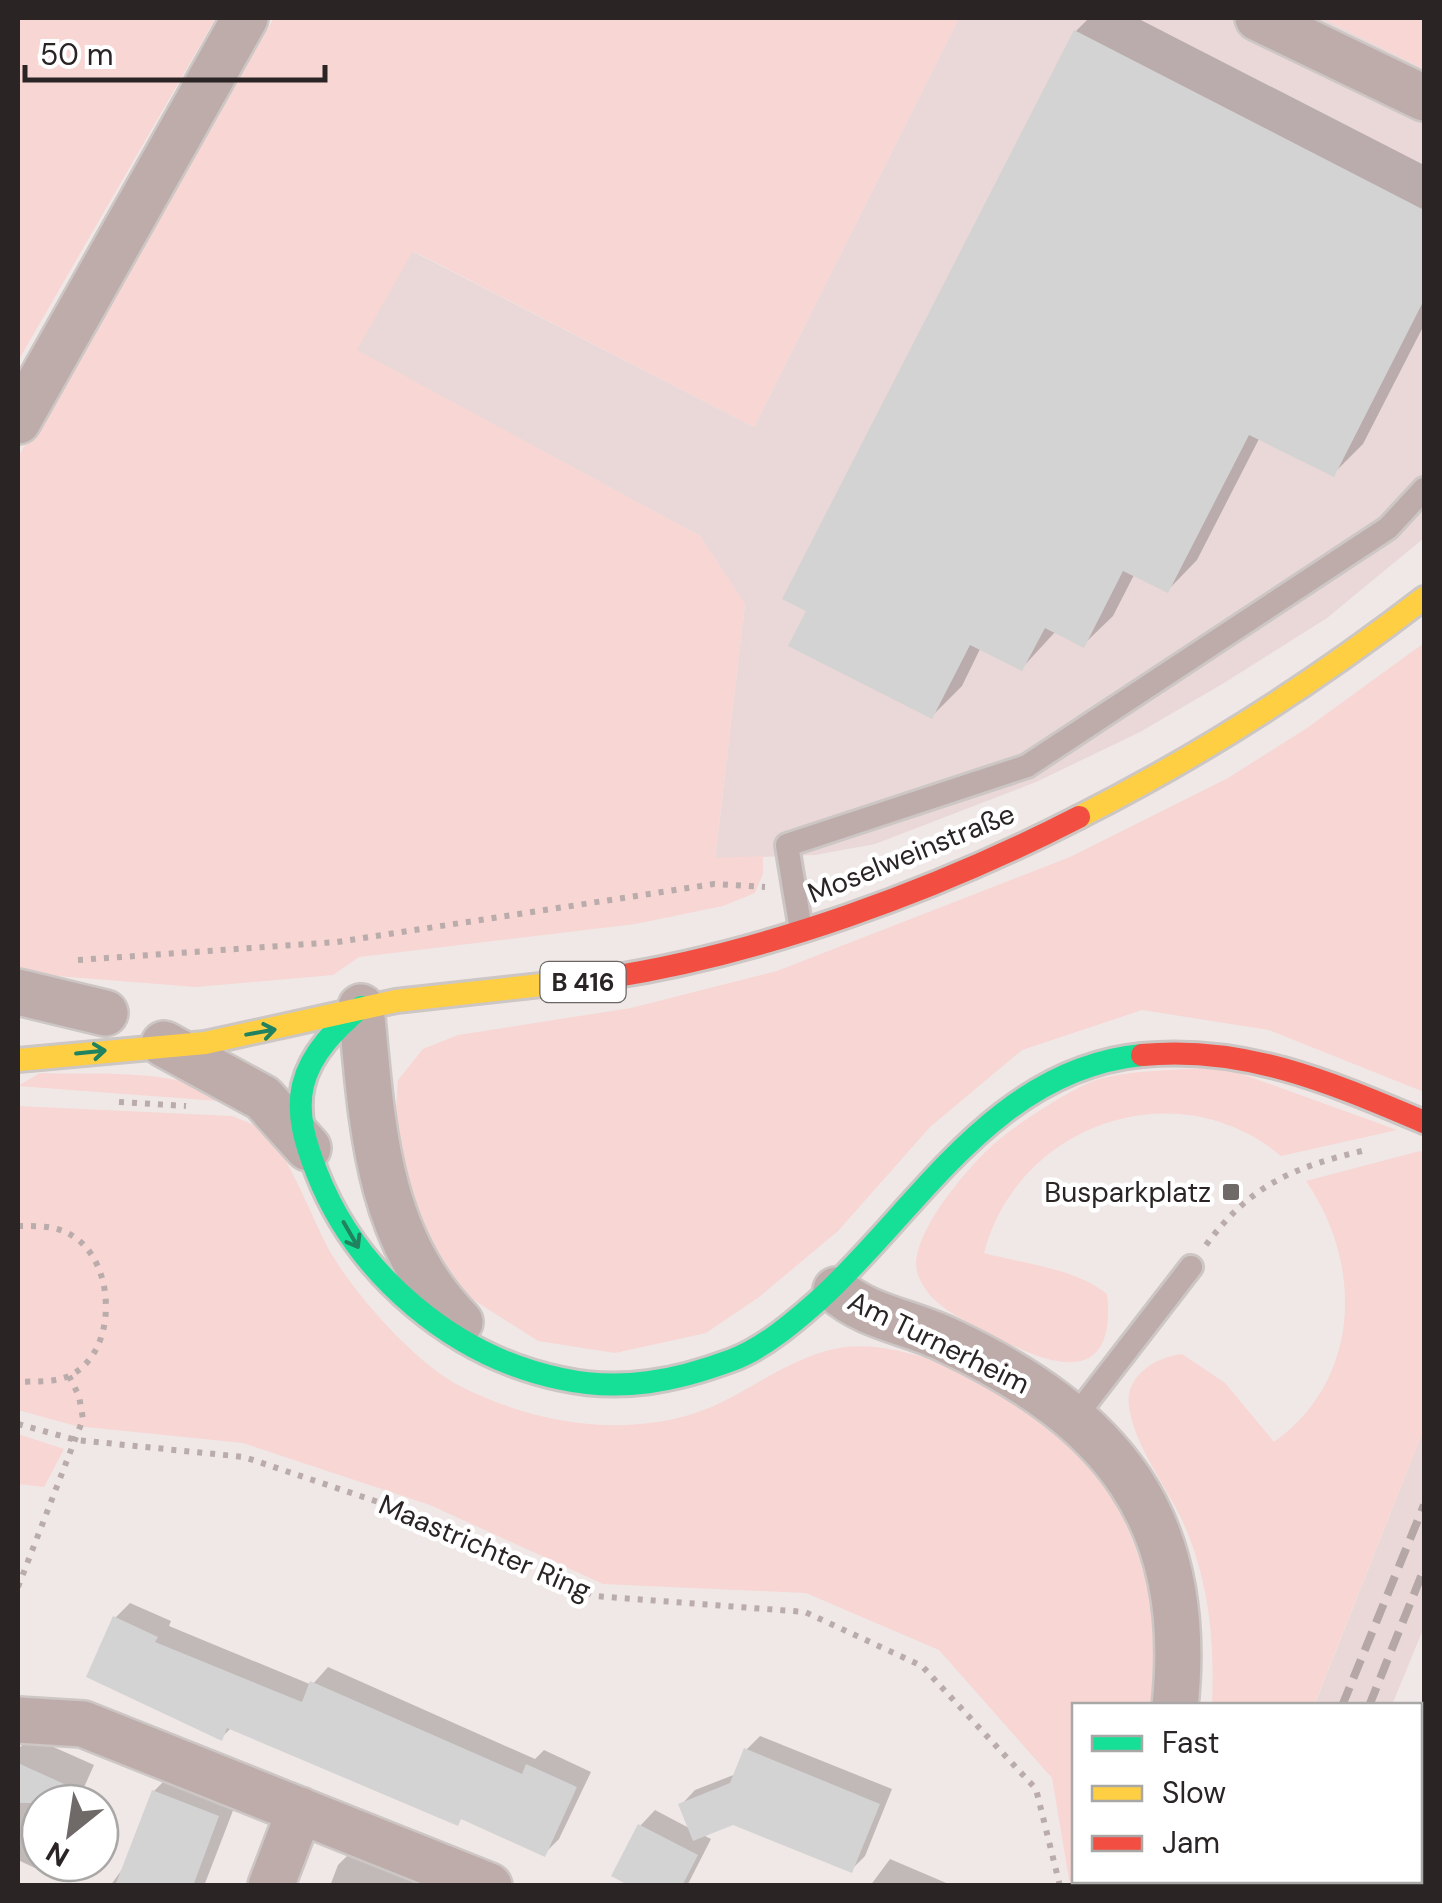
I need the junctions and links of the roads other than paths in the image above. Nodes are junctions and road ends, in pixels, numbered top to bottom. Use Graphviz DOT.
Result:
graph roads {
  1 [pos="245,18"];
  2 [pos="1258,18"];
  3 [pos="1424,98"];
  4 [pos="18,422"];
  5 [pos="1424,489"];
  6 [pos="1424,598"];
  7 [pos="801,930"];
  8 [pos="294,1001"];
  9 [pos="26,1006"];
  10 [pos="361,1007"];
  11 [pos="114,1012"];
  12 [pos="164,1044"];
  13 [pos="18,1060"];
  14 [pos="1424,1122"];
  15 [pos="308,1148"];
  16 [pos="1191,1267"];
  17 [pos="836,1290"];
  18 [pos="507,1362"];
  19 [pos="1075,1417"];
  20 [pos="1175,1703"];
  21 [pos="18,1720"];
  22 [pos="300,1810"];
  23 [pos="272,1886"];
  24 [pos="488,1886"];
  1 -- 4 [label="street"];
  2 -- 3 [label="street"];
  5 -- 7 [label="lane"];
  6 -- 7 [label="main road, Moselweinstraße / B 416"];
  7 -- 10 [label="main road, Moselweinstraße / B 416"];
  8 -- 10 [label="main road, Moselweinstraße / B 416"];
  9 -- 11 [label="street"];
  12 -- 10 [label="main road, Moselweinstraße / B 416, one-way"];
  10 -- 15 [label="main road"];
  10 -- 18 [label="street"];
  13 -- 12 [label="main road, Moselweinstraße / B 416, one-way"];
  12 -- 15 [label="street"];
  14 -- 17 [label="main road"];
  15 -- 18 [label="main road, one-way"];
  16 -- 19 [label="lane"];
  17 -- 18 [label="main road"];
  17 -- 19 [label="street, Am Turnerheim"];
  19 -- 20 [label="street, Am Turnerheim"];
  21 -- 22 [label="street"];
  22 -- 23 [label="street"];
  22 -- 24 [label="street"];
}
